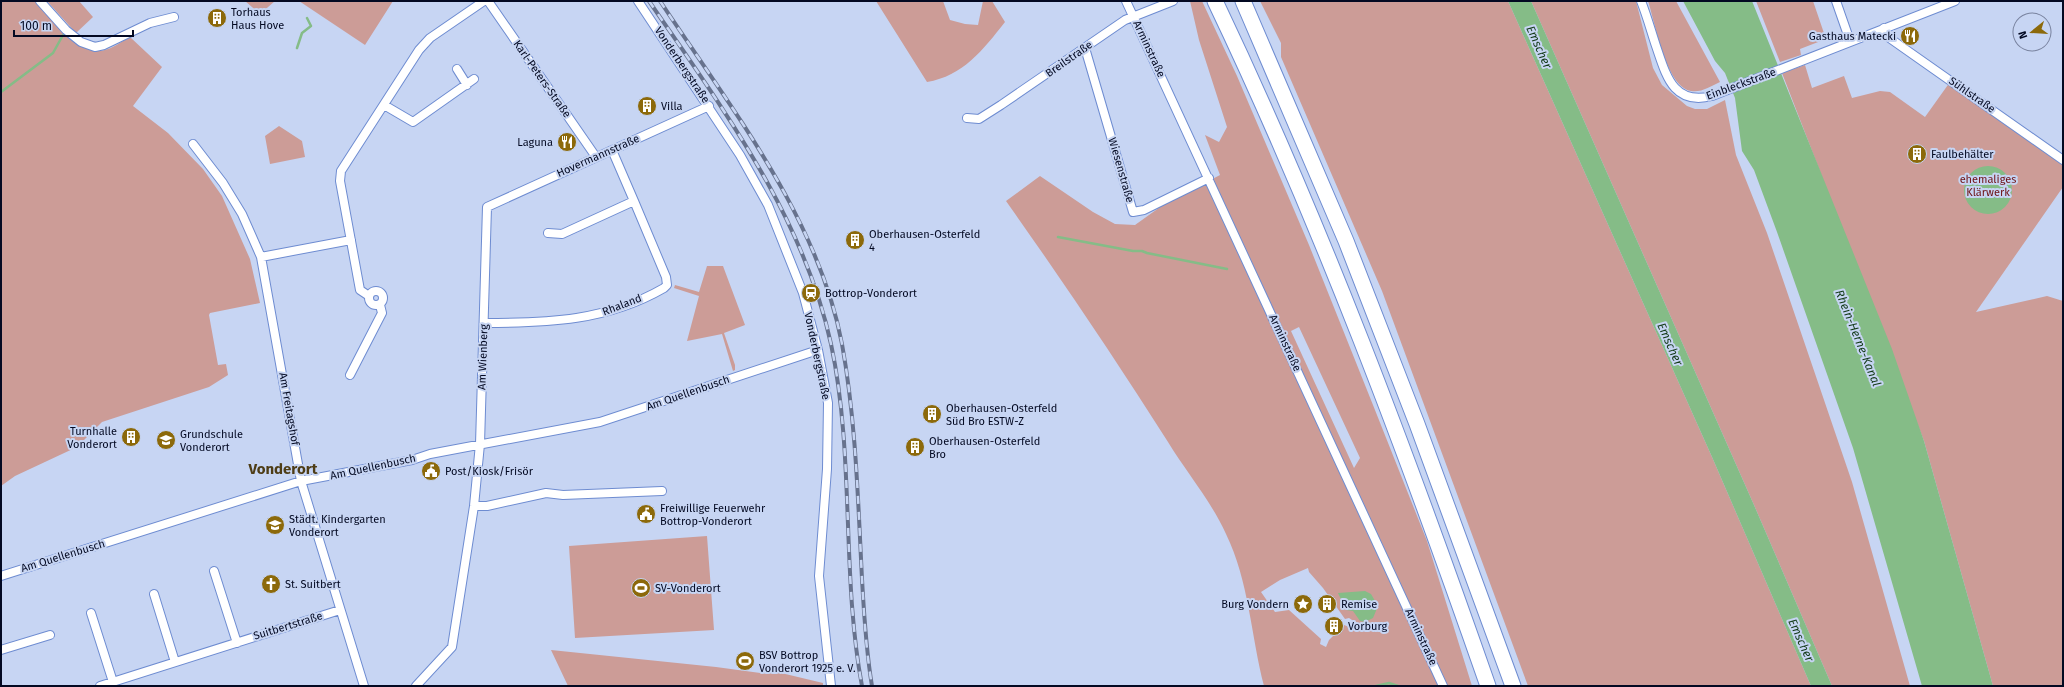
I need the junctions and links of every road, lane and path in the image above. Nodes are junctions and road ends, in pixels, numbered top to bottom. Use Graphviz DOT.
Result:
graph roads {
  1 [pos="40,1"];
  2 [pos="484,1"];
  3 [pos="488,1"];
  4 [pos="638,1"];
  5 [pos="1126,1"];
  6 [pos="1173,1"];
  7 [pos="1215,1"];
  8 [pos="1243,1"];
  9 [pos="1642,1"];
  10 [pos="1836,1"];
  11 [pos="1955,1"];
  12 [pos="1133,16"];
  13 [pos="174,17"];
  14 [pos="1884,28"];
  15 [pos="1850,41"];
  16 [pos="1085,48"];
  17 [pos="457,69"];
  18 [pos="474,80"];
  19 [pos="467,85"];
  20 [pos="384,105"];
  21 [pos="709,106"];
  22 [pos="967,118"];
  23 [pos="193,144"];
  24 [pos="612,150"];
  25 [pos="596,157"];
  26 [pos="2063,160"];
  27 [pos="1209,178"];
  28 [pos="634,201"];
  29 [pos="487,207"];
  30 [pos="548,233"];
  31 [pos="351,240"];
  32 [pos="262,257"];
  33 [pos="369,296"];
  34 [pos="380,305"];
  35 [pos="484,324"];
  36 [pos="818,350"];
  37 [pos="350,375"];
  38 [pos="480,444"];
  39 [pos="301,481"];
  40 [pos="662,491"];
  41 [pos="474,506"];
  42 [pos="214,571"];
  43 [pos="1,576"];
  44 [pos="154,594"];
  45 [pos="340,610"];
  46 [pos="91,613"];
  47 [pos="50,635"];
  48 [pos="236,643"];
  49 [pos="1,650"];
  50 [pos="175,662"];
  51 [pos="113,682"];
  52 [pos="831,685"];
  53 [pos="100,686"];
  54 [pos="364,686"];
  55 [pos="416,686"];
  56 [pos="1443,686"];
  57 [pos="1488,686"];
  58 [pos="1513,686"];
  1 -- 13 [label="street"];
  2 -- 20 [label="street"];
  3 -- 25 [label="street, Karl-Peters-Straße"];
  4 -- 21 [label="street, Vonderbergstraße"];
  5 -- 12 [label="street, Arminstraße"];
  6 -- 12 [label="street, Breilstraße"];
  7 -- 57 [label="highway"];
  8 -- 58 [label="highway"];
  9 -- 15 [label="street, Einbleckstraße"];
  10 -- 15 [label="street"];
  11 -- 14 [label="street, Einbleckstraße"];
  12 -- 16 [label="street, Breilstraße"];
  12 -- 27 [label="street, Arminstraße"];
  14 -- 15 [label="street, Einbleckstraße"];
  14 -- 26 [label="street, Sühlstraße"];
  16 -- 22 [label="street, Breilstraße"];
  16 -- 27 [label="street, Wiesenstraße"];
  17 -- 19 [label="street"];
  18 -- 19 [label="street"];
  19 -- 20 [label="street"];
  20 -- 31 [label="street"];
  21 -- 24 [label="street, Hovermannstraße"];
  21 -- 36 [label="street, Vonderbergstraße"];
  23 -- 32 [label="street, Am Freitagshof"];
  24 -- 25 [label="street, Hovermannstraße"];
  24 -- 28 [label="street, Rhaland"];
  25 -- 29 [label="street, Hovermannstraße"];
  27 -- 56 [label="street, Arminstraße"];
  28 -- 30 [label="street"];
  28 -- 35 [label="street, Rhaland"];
  29 -- 35 [label="street, Am Wienberg"];
  31 -- 32 [label="street"];
  31 -- 33 [label="street"];
  32 -- 39 [label="street, Am Freitagshof"];
  33 -- 34 [label="street"];
  33 -- 34 [label="street"];
  34 -- 37 [label="street"];
  35 -- 38 [label="street, Am Wienberg"];
  36 -- 38 [label="street, Am Quellenbusch"];
  36 -- 52 [label="street, Vonderbergstraße"];
  38 -- 39 [label="street, Am Quellenbusch"];
  38 -- 41 [label="street, Am Wienberg"];
  39 -- 43 [label="street, Am Quellenbusch"];
  39 -- 45 [label="street, Am Freitagshof"];
  40 -- 41 [label="street"];
  41 -- 55 [label="street, Am Wienberg"];
  42 -- 48 [label="street"];
  44 -- 50 [label="street"];
  45 -- 48 [label="street, Suitbertstraße"];
  45 -- 54 [label="street, Am Freitagshof"];
  46 -- 51 [label="street"];
  47 -- 49 [label="street"];
  48 -- 50 [label="street, Suitbertstraße"];
  50 -- 51 [label="street, Suitbertstraße"];
  51 -- 53 [label="street, Suitbertstraße"];
}
